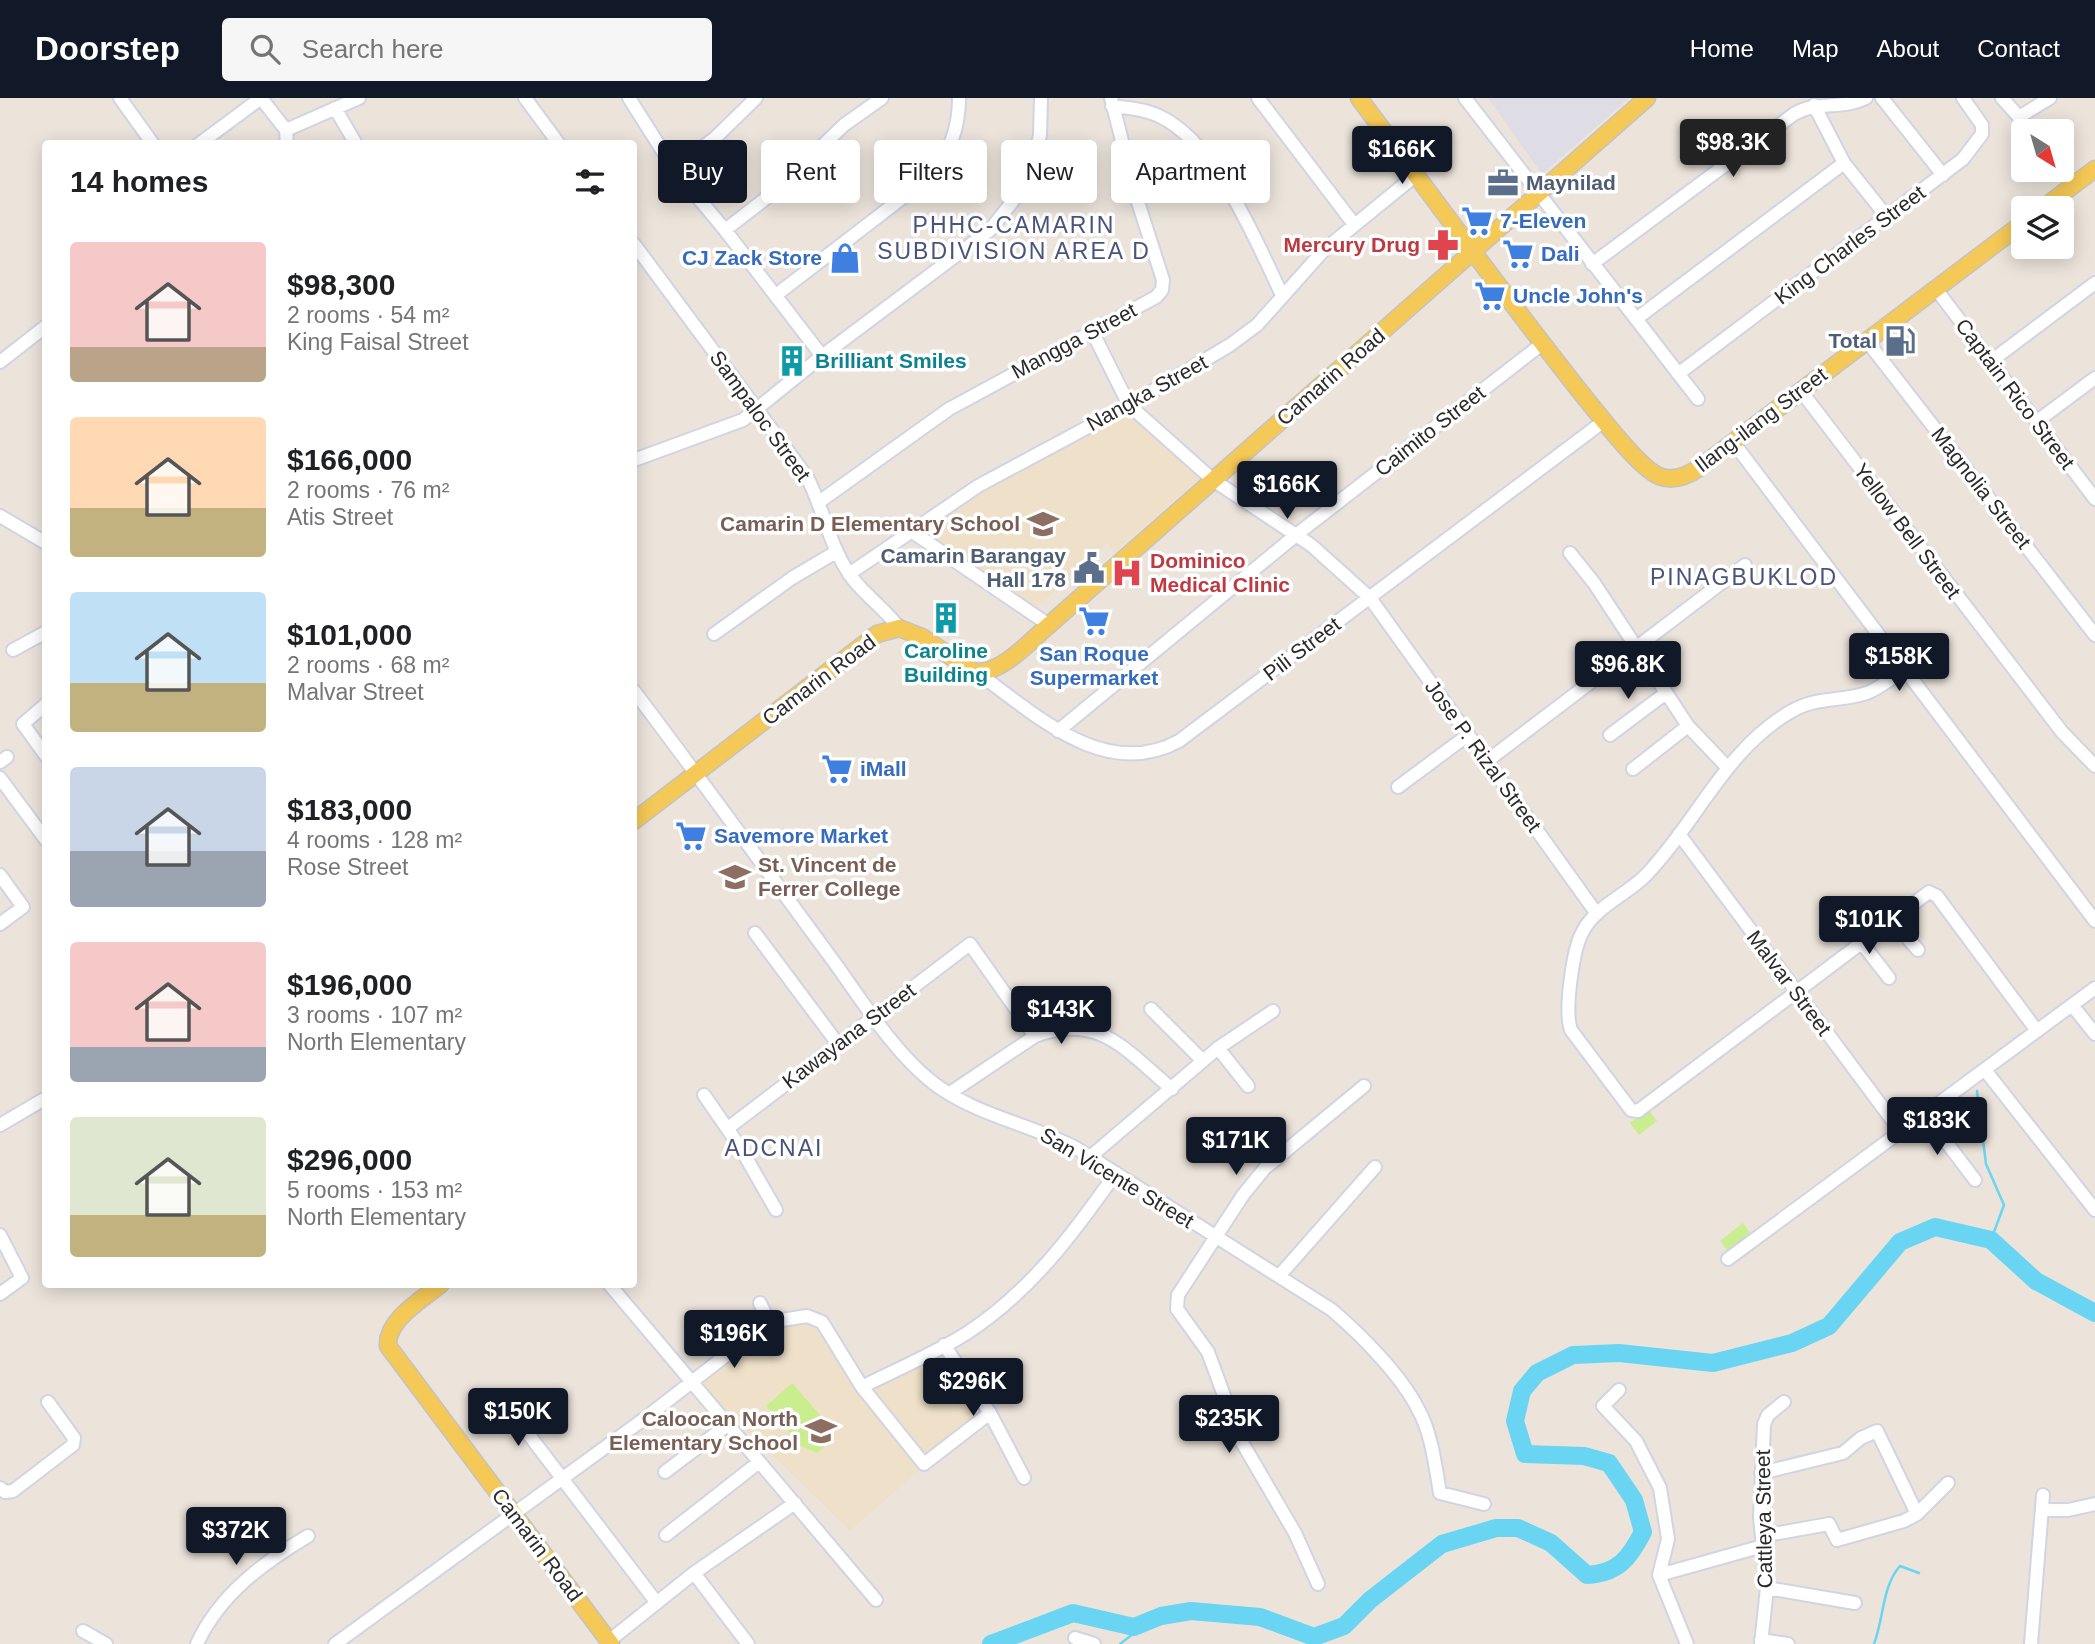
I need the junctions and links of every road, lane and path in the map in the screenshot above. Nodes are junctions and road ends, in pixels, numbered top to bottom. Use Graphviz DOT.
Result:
graph roads {
  1 [pos="120,98"];
  2 [pos="261,98"];
  3 [pos="359,98"];
  4 [pos="525,98"];
  5 [pos="757,98"];
  6 [pos="883,98"];
  7 [pos="959,98"];
  8 [pos="1041,98"];
  9 [pos="1258,98"];
  10 [pos="1359,98"];
  11 [pos="1484,98"];
  12 [pos="1647,98"];
  13 [pos="1866,98"];
  14 [pos="1882,98"];
  15 [pos="1963,98"];
  16 [pos="2001,98"];
  17 [pos="2050,98"];
  18 [pos="632,99"];
  19 [pos="1112,102"];
  20 [pos="1469,103"];
  21 [pos="1814,105"];
  22 [pos="335,108"];
  23 [pos="286,130"];
  24 [pos="150,140"];
  25 [pos="204,140"];
  26 [pos="287,140"];
  27 [pos="354,140"];
  28 [pos="556,140"];
  29 [pos="712,140"];
  30 [pos="658,142"];
  31 [pos="1844,163"];
  32 [pos="2095,169"];
  33 [pos="1416,175"];
  34 [pos="1943,175"];
  35 [pos="1539,196"];
  36 [pos="2059,196"];
  37 [pos="702,203"];
  38 [pos="1887,217"];
  39 [pos="1353,223"];
  40 [pos="725,230"];
  41 [pos="2011,232"];
  42 [pos="637,248"];
  43 [pos="1474,253"];
  44 [pos="1592,264"];
  45 [pos="2095,283"];
  46 [pos="1936,289"];
  47 [pos="776,295"];
  48 [pos="1282,295"];
  49 [pos="1636,319"];
  50 [pos="42,329"];
  51 [pos="1092,331"];
  52 [pos="1867,341"];
  53 [pos="1542,344"];
  54 [pos="822,356"];
  55 [pos="1991,361"];
  56 [pos="0,362"];
  57 [pos="1678,374"];
  58 [pos="2095,378"];
  59 [pos="1801,391"];
  60 [pos="1698,399"];
  61 [pos="1129,405"];
  62 [pos="756,410"];
  63 [pos="1604,421"];
  64 [pos="2036,422"];
  65 [pos="1732,442"];
  66 [pos="637,459"];
  67 [pos="2095,477"];
  68 [pos="1213,480"];
  69 [pos="2084,485"];
  70 [pos="2095,499"];
  71 [pos="820,502"];
  72 [pos="0,516"];
  73 [pos="911,531"];
  74 [pos="1296,535"];
  75 [pos="42,541"];
  76 [pos="836,552"];
  77 [pos="1570,553"];
  78 [pos="1745,565"];
  79 [pos="849,574"];
  80 [pos="1370,598"];
  81 [pos="1049,625"];
  82 [pos="899,628"];
  83 [pos="42,634"];
  84 [pos="714,634"];
  85 [pos="2095,635"];
  86 [pos="1635,649"];
  87 [pos="13,650"];
  88 [pos="1903,670"];
  89 [pos="982,673"];
  90 [pos="1666,693"];
  91 [pos="637,695"];
  92 [pos="42,707"];
  93 [pos="1688,726"];
  94 [pos="1058,731"];
  95 [pos="1468,734"];
  96 [pos="1610,735"];
  97 [pos="42,749"];
  98 [pos="1487,761"];
  99 [pos="2095,766"];
  100 [pos="1727,767"];
  101 [pos="1633,769"];
  102 [pos="696,773"];
  103 [pos="0,778"];
  104 [pos="1398,786"];
  105 [pos="637,819"];
  106 [pos="1679,834"];
  107 [pos="42,835"];
  108 [pos="0,876"];
  109 [pos="1597,914"];
  110 [pos="1891,919"];
  111 [pos="2095,921"];
  112 [pos="0,924"];
  113 [pos="755,933"];
  114 [pos="1861,942"];
  115 [pos="1918,950"];
  116 [pos="1889,978"];
  117 [pos="2095,988"];
  118 [pos="1794,992"];
  119 [pos="2072,1005"];
  120 [pos="1152,1009"];
  121 [pos="1273,1011"];
  122 [pos="874,1016"];
  123 [pos="2037,1031"];
  124 [pos="2095,1034"];
  125 [pos="1035,1036"];
  126 [pos="838,1044"];
  127 [pos="1218,1048"];
  128 [pos="1203,1061"];
  129 [pos="1985,1070"];
  130 [pos="1248,1086"];
  131 [pos="1364,1086"];
  132 [pos="1172,1089"];
  133 [pos="950,1093"];
  134 [pos="705,1095"];
  135 [pos="42,1100"];
  136 [pos="1925,1114"];
  137 [pos="0,1125"];
  138 [pos="728,1128"];
  139 [pos="1900,1132"];
  140 [pos="1090,1157"];
  141 [pos="1375,1167"];
  142 [pos="1116,1173"];
  143 [pos="1975,1180"];
  144 [pos="776,1210"];
  145 [pos="2095,1210"];
  146 [pos="0,1235"];
  147 [pos="1215,1237"];
  148 [pos="1728,1259"];
  149 [pos="1279,1276"];
  150 [pos="436,1288"];
  151 [pos="613,1288"];
  152 [pos="0,1294"];
  153 [pos="760,1303"];
  154 [pos="769,1322"];
  155 [pos="944,1345"];
  156 [pos="691,1382"];
  157 [pos="862,1387"];
  158 [pos="1619,1390"];
  159 [pos="48,1402"];
  160 [pos="1784,1402"];
  161 [pos="510,1409"];
  162 [pos="990,1413"];
  163 [pos="726,1426"];
  164 [pos="758,1463"];
  165 [pos="665,1472"];
  166 [pos="1761,1473"];
  167 [pos="562,1478"];
  168 [pos="1024,1478"];
  169 [pos="1948,1483"];
  170 [pos="0,1488"];
  171 [pos="2043,1495"];
  172 [pos="796,1503"];
  173 [pos="1484,1504"];
  174 [pos="2095,1504"];
  175 [pos="2043,1510"];
  176 [pos="514,1513"];
  177 [pos="1917,1514"];
  178 [pos="666,1535"];
  179 [pos="308,1536"];
  180 [pos="1763,1541"];
  181 [pos="694,1573"];
  182 [pos="1659,1576"];
  183 [pos="1318,1584"];
  184 [pos="1767,1588"];
  185 [pos="876,1600"];
  186 [pos="657,1603"];
  187 [pos="1855,1603"];
  188 [pos="83,1631"];
  189 [pos="1075,1639"];
  190 [pos="610,1642"];
  191 [pos="1761,1642"];
  192 [pos="106,1644"];
  193 [pos="197,1644"];
  194 [pos="335,1644"];
  195 [pos="748,1644"];
  196 [pos="1094,1644"];
  197 [pos="1687,1644"];
  198 [pos="1788,1644"];
  199 [pos="2031,1644"];
  1 -- 24 [label="street"];
  2 -- 23 [label="street"];
  2 -- 25 [label="street"];
  3 -- 22 [label="street"];
  4 -- 28 [label="street"];
  5 -- 29 [label="street"];
  6 -- 40 [label="street"];
  7 -- 47 [label="street"];
  8 -- 54 [label="street"];
  9 -- 39 [label="street"];
  10 -- 33 [label="main road, Ilang-ilang Street"];
  11 -- 20 [label="street"];
  12 -- 35 [label="main road, Camarin Road"];
  13 -- 21 [label="street"];
  14 -- 34 [label="street"];
  15 -- 34 [label="street, King Charles Street"];
  16 -- 17 [label="street"];
  18 -- 30 [label="street"];
  19 -- 48 [label="street"];
  19 -- 51 [label="street, Mangga Street"];
  20 -- 35 [label="street"];
  21 -- 31 [label="street"];
  21 -- 44 [label="street"];
  22 -- 23 [label="street"];
  22 -- 27 [label="street"];
  23 -- 26 [label="street"];
  31 -- 38 [label="street"];
  31 -- 49 [label="street"];
  32 -- 36 [label="main road"];
  33 -- 39 [label="street, Nangka Street"];
  33 -- 43 [label="main road, Ilang-ilang Street"];
  34 -- 38 [label="street, King Charles Street"];
  35 -- 43 [label="main road, Camarin Road"];
  35 -- 44 [label="street"];
  37 -- 40 [label="street"];
  38 -- 57 [label="street, King Charles Street"];
  39 -- 48 [label="street, Nangka Street"];
  40 -- 47 [label="street"];
  41 -- 46 [label="main road, Ilang-ilang Street"];
  42 -- 62 [label="street, Sampaloc Street"];
  43 -- 53 [label="main road, Ilang-ilang Street"];
  43 -- 68 [label="main road, Camarin Road"];
  44 -- 49 [label="street"];
  45 -- 55 [label="street"];
  46 -- 52 [label="main road, Ilang-ilang Street"];
  46 -- 55 [label="street, Captain Rico Street"];
  47 -- 54 [label="street"];
  48 -- 61 [label="street, Nangka Street"];
  49 -- 57 [label="street"];
  50 -- 56 [label="street"];
  51 -- 61 [label="street"];
  51 -- 71 [label="street, Mangga Street"];
  52 -- 59 [label="main road, Ilang-ilang Street"];
  52 -- 85 [label="street, Magnolia Street"];
  53 -- 63 [label="main road, Ilang-ilang Street"];
  53 -- 74 [label="street, Caimito Street"];
  54 -- 62 [label="street"];
  55 -- 64 [label="street, Captain Rico Street"];
  57 -- 60 [label="street"];
  58 -- 64 [label="street"];
  59 -- 65 [label="main road, Ilang-ilang Street"];
  59 -- 99 [label="street, Yellow Bell Street"];
  61 -- 68 [label="street, Jose P. Rizal Street"];
  61 -- 73 [label="street, Nangka Street"];
  62 -- 66 [label="street"];
  62 -- 71 [label="street, Sampaloc Street"];
  63 -- 65 [label="main road, Ilang-ilang Street"];
  63 -- 80 [label="street, Pili Street"];
  64 -- 69 [label="street, Captain Rico Street"];
  65 -- 88 [label="street"];
  67 -- 69 [label="street"];
  68 -- 74 [label="street, Jose P. Rizal Street"];
  68 -- 81 [label="main road, Camarin Road"];
  69 -- 70 [label="street, Captain Rico Street"];
  71 -- 76 [label="street, Sampaloc Street"];
  72 -- 75 [label="street"];
  73 -- 79 [label="street, Nangka Street"];
  73 -- 81 [label="street"];
  74 -- 80 [label="street, Jose P. Rizal Street"];
  74 -- 94 [label="street, Caimito Street"];
  76 -- 79 [label="street, Sampaloc Street"];
  76 -- 84 [label="street"];
  77 -- 86 [label="street"];
  78 -- 86 [label="street"];
  79 -- 82 [label="street, Sampaloc Street"];
  80 -- 94 [label="street, Pili Street"];
  80 -- 95 [label="street, Jose P. Rizal Street"];
  81 -- 89 [label="main road, Camarin Road"];
  82 -- 89 [label="main road, Camarin Road"];
  82 -- 102 [label="main road, Camarin Road"];
  83 -- 87 [label="street"];
  86 -- 90 [label="street"];
  86 -- 98 [label="street"];
  88 -- 100 [label="street"];
  88 -- 111 [label="street"];
  89 -- 94 [label="street, Pili Street"];
  90 -- 93 [label="street"];
  90 -- 96 [label="street"];
  91 -- 102 [label="street, San Vicente Street"];
  92 -- 97 [label="street"];
  93 -- 100 [label="street"];
  93 -- 101 [label="street"];
  95 -- 98 [label="street, Jose P. Rizal Street"];
  95 -- 104 [label="street"];
  98 -- 109 [label="street, Jose P. Rizal Street"];
  100 -- 106 [label="street"];
  102 -- 105 [label="main road, Camarin Road"];
  102 -- 122 [label="street, San Vicente Street"];
  103 -- 107 [label="street"];
  106 -- 109 [label="street"];
  106 -- 118 [label="street, Malvar Street"];
  108 -- 112 [label="street"];
  109 -- 118 [label="street"];
  110 -- 114 [label="street"];
  110 -- 115 [label="street"];
  110 -- 123 [label="street"];
  113 -- 126 [label="street"];
  114 -- 116 [label="street"];
  114 -- 118 [label="street"];
  117 -- 119 [label="street"];
  118 -- 139 [label="street, Malvar Street"];
  119 -- 123 [label="street"];
  119 -- 124 [label="street"];
  120 -- 128 [label="street"];
  121 -- 127 [label="street"];
  122 -- 125 [label="street, Kawayana Street"];
  122 -- 126 [label="street, Kawayana Street"];
  122 -- 133 [label="street, San Vicente Street"];
  123 -- 129 [label="street"];
  125 -- 132 [label="street"];
  125 -- 133 [label="street"];
  126 -- 138 [label="street, Kawayana Street"];
  127 -- 128 [label="street"];
  127 -- 130 [label="street"];
  128 -- 132 [label="street"];
  129 -- 136 [label="street"];
  129 -- 145 [label="street"];
  131 -- 147 [label="street"];
  132 -- 140 [label="street"];
  133 -- 140 [label="street, San Vicente Street"];
  134 -- 138 [label="street"];
  135 -- 137 [label="street"];
  136 -- 139 [label="street"];
  136 -- 143 [label="street"];
  138 -- 144 [label="street"];
  139 -- 148 [label="street"];
  140 -- 142 [label="street, San Vicente Street"];
  141 -- 149 [label="street"];
  142 -- 147 [label="street, San Vicente Street"];
  142 -- 155 [label="street"];
  146 -- 152 [label="street"];
  147 -- 149 [label="street, San Vicente Street"];
  147 -- 183 [label="street"];
  149 -- 173 [label="street, San Vicente Street"];
  150 -- 176 [label="main road, Camarin Road"];
  151 -- 156 [label="street"];
  153 -- 154 [label="street"];
  154 -- 156 [label="street"];
  154 -- 157 [label="street"];
  155 -- 157 [label="street"];
  155 -- 162 [label="street"];
  156 -- 163 [label="street"];
  156 -- 167 [label="street"];
  157 -- 162 [label="street"];
  158 -- 182 [label="street"];
  159 -- 170 [label="street"];
  160 -- 166 [label="street, Cattleya Street"];
  161 -- 167 [label="street"];
  162 -- 168 [label="street"];
  163 -- 164 [label="street"];
  163 -- 165 [label="street"];
  164 -- 172 [label="street"];
  164 -- 178 [label="street"];
  166 -- 177 [label="street"];
  166 -- 180 [label="street, Cattleya Street"];
  167 -- 176 [label="street"];
  167 -- 186 [label="street"];
  169 -- 177 [label="street"];
  171 -- 175 [label="street"];
  172 -- 181 [label="street"];
  172 -- 185 [label="street"];
  174 -- 175 [label="street"];
  175 -- 199 [label="street"];
  176 -- 190 [label="main road, Camarin Road"];
  176 -- 194 [label="street"];
  177 -- 180 [label="street"];
  179 -- 193 [label="street"];
  180 -- 182 [label="street"];
  180 -- 184 [label="street, Cattleya Street"];
  181 -- 186 [label="street"];
  181 -- 195 [label="street"];
  182 -- 197 [label="street"];
  184 -- 187 [label="street"];
  184 -- 191 [label="street, Cattleya Street"];
  186 -- 190 [label="street"];
  188 -- 192 [label="street"];
  189 -- 196 [label="street"];
  191 -- 198 [label="street"];
}
